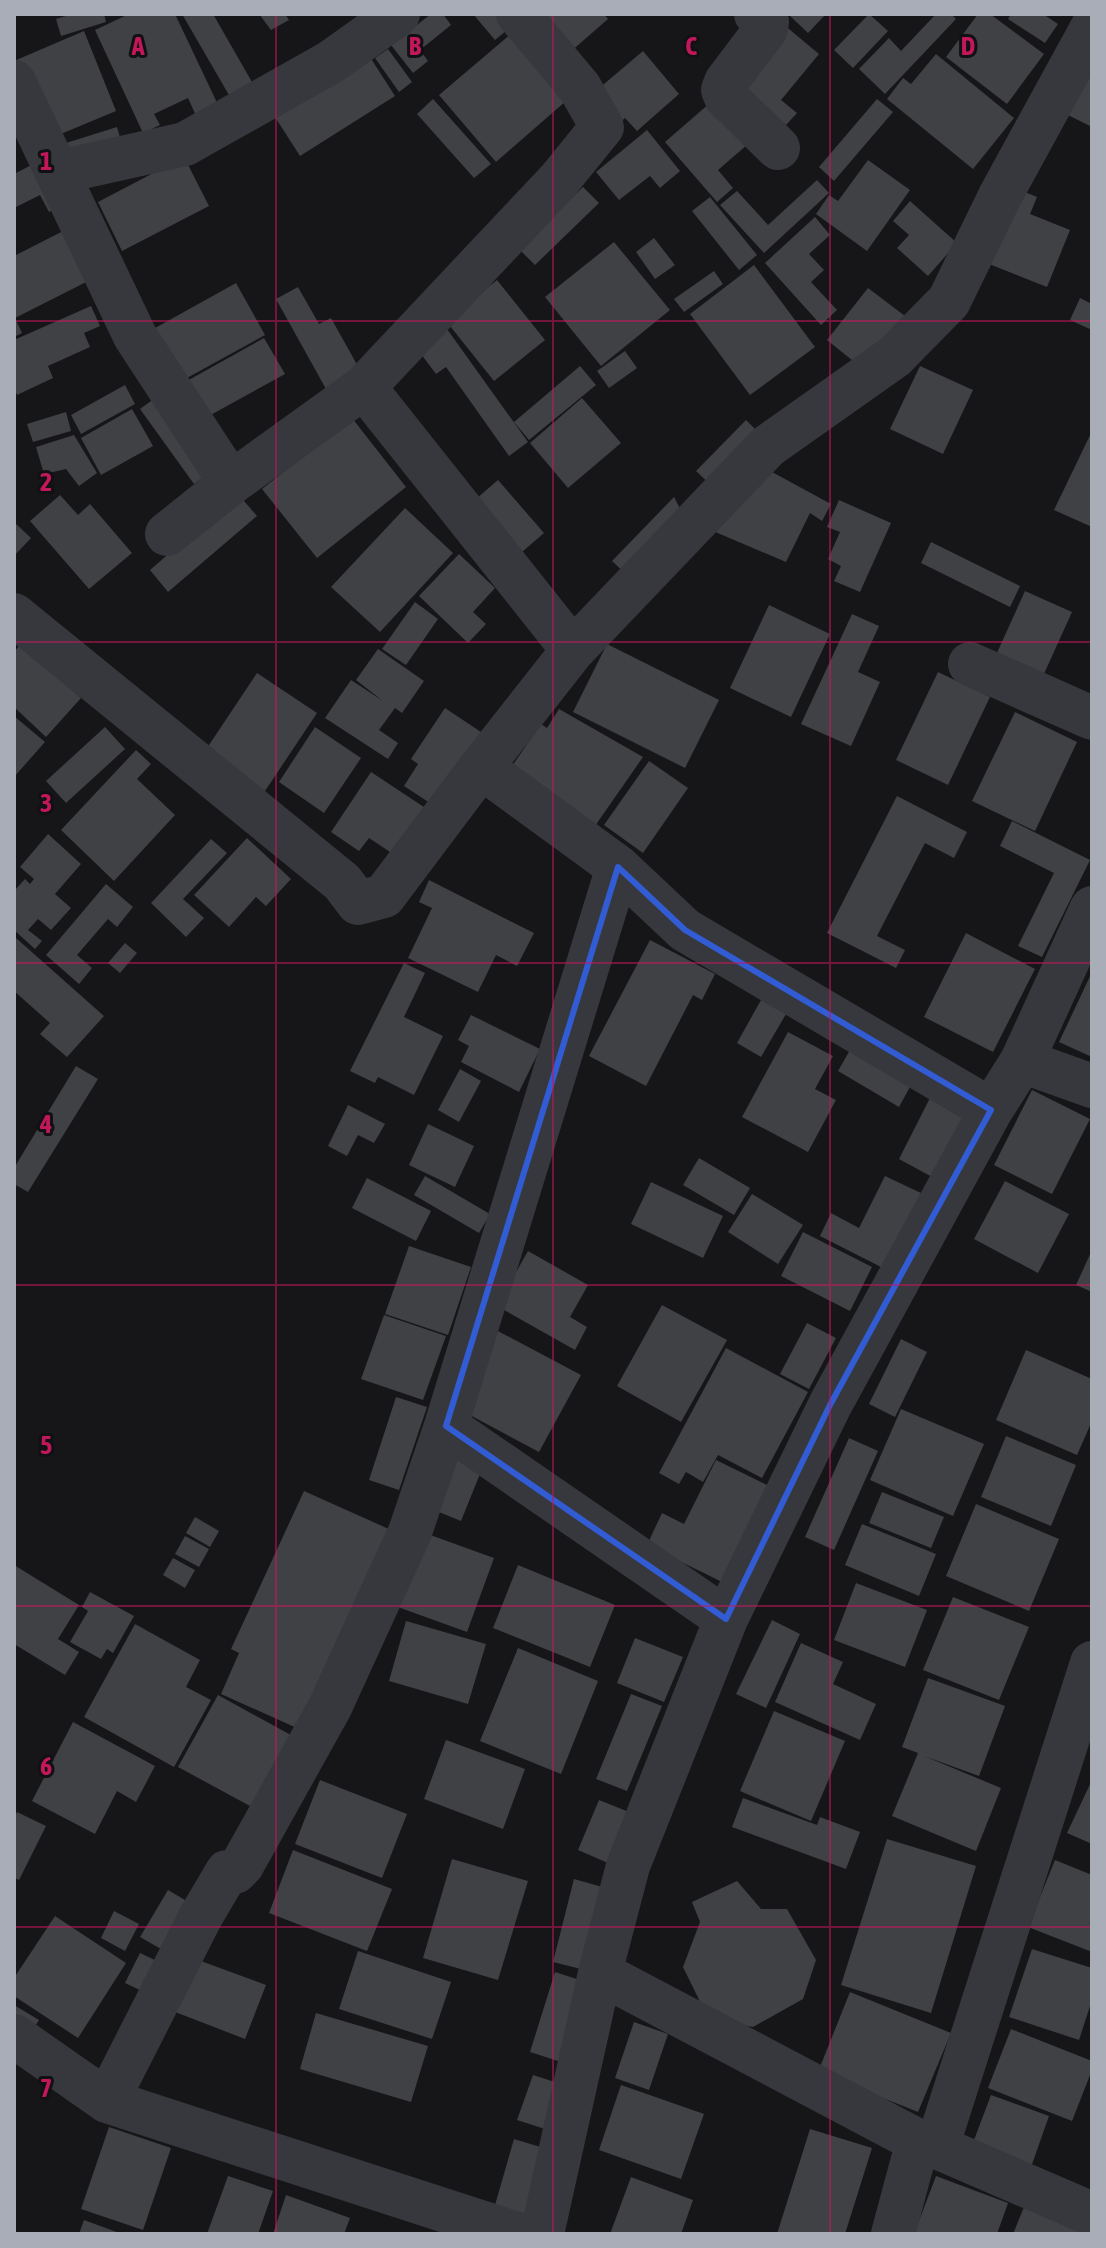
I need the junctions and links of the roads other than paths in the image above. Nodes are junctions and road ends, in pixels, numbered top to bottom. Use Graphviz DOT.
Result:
graph roads {
  1 [pos="398,14"];
  2 [pos="518,14"];
  3 [pos="758,15"];
  4 [pos="1092,28"];
  5 [pos="14,82"];
  6 [pos="778,148"];
  7 [pos="59,172"];
  8 [pos="364,387"];
  9 [pos="231,483"];
  10 [pos="167,534"];
  11 [pos="14,615"];
  12 [pos="573,650"];
  13 [pos="970,664"];
  14 [pos="1092,718"];
  15 [pos="481,767"];
  16 [pos="618,867"];
  17 [pos="1092,908"];
  18 [pos="1022,1061"];
  19 [pos="1092,1086"];
  20 [pos="991,1110"];
  21 [pos="446,1426"];
  22 [pos="726,1619"];
  23 [pos="1092,1663"];
  24 [pos="600,1973"];
  25 [pos="14,2036"];
  26 [pos="107,2101"];
  27 [pos="928,2144"];
  28 [pos="1092,2214"];
  29 [pos="517,2234"];
  30 [pos="542,2234"];
  31 [pos="893,2234"];
  1 -- 7 [label="street"];
  2 -- 8 [label="street"];
  3 -- 6 [label="street"];
  4 -- 12 [label="street"];
  5 -- 7 [label="street"];
  7 -- 9 [label="street"];
  8 -- 9 [label="street"];
  8 -- 12 [label="street"];
  9 -- 10 [label="street"];
  11 -- 15 [label="street"];
  12 -- 15 [label="street"];
  13 -- 14 [label="street"];
  15 -- 16 [label="street"];
  16 -- 20 [label="street"];
  16 -- 21 [label="street"];
  17 -- 18 [label="street"];
  18 -- 19 [label="street"];
  18 -- 20 [label="street"];
  20 -- 22 [label="street"];
  21 -- 22 [label="street"];
  21 -- 26 [label="street"];
  22 -- 24 [label="street"];
  23 -- 27 [label="street"];
  24 -- 27 [label="street"];
  24 -- 30 [label="street"];
  25 -- 26 [label="street"];
  26 -- 29 [label="street"];
  27 -- 28 [label="street"];
  27 -- 31 [label="street"];
}
